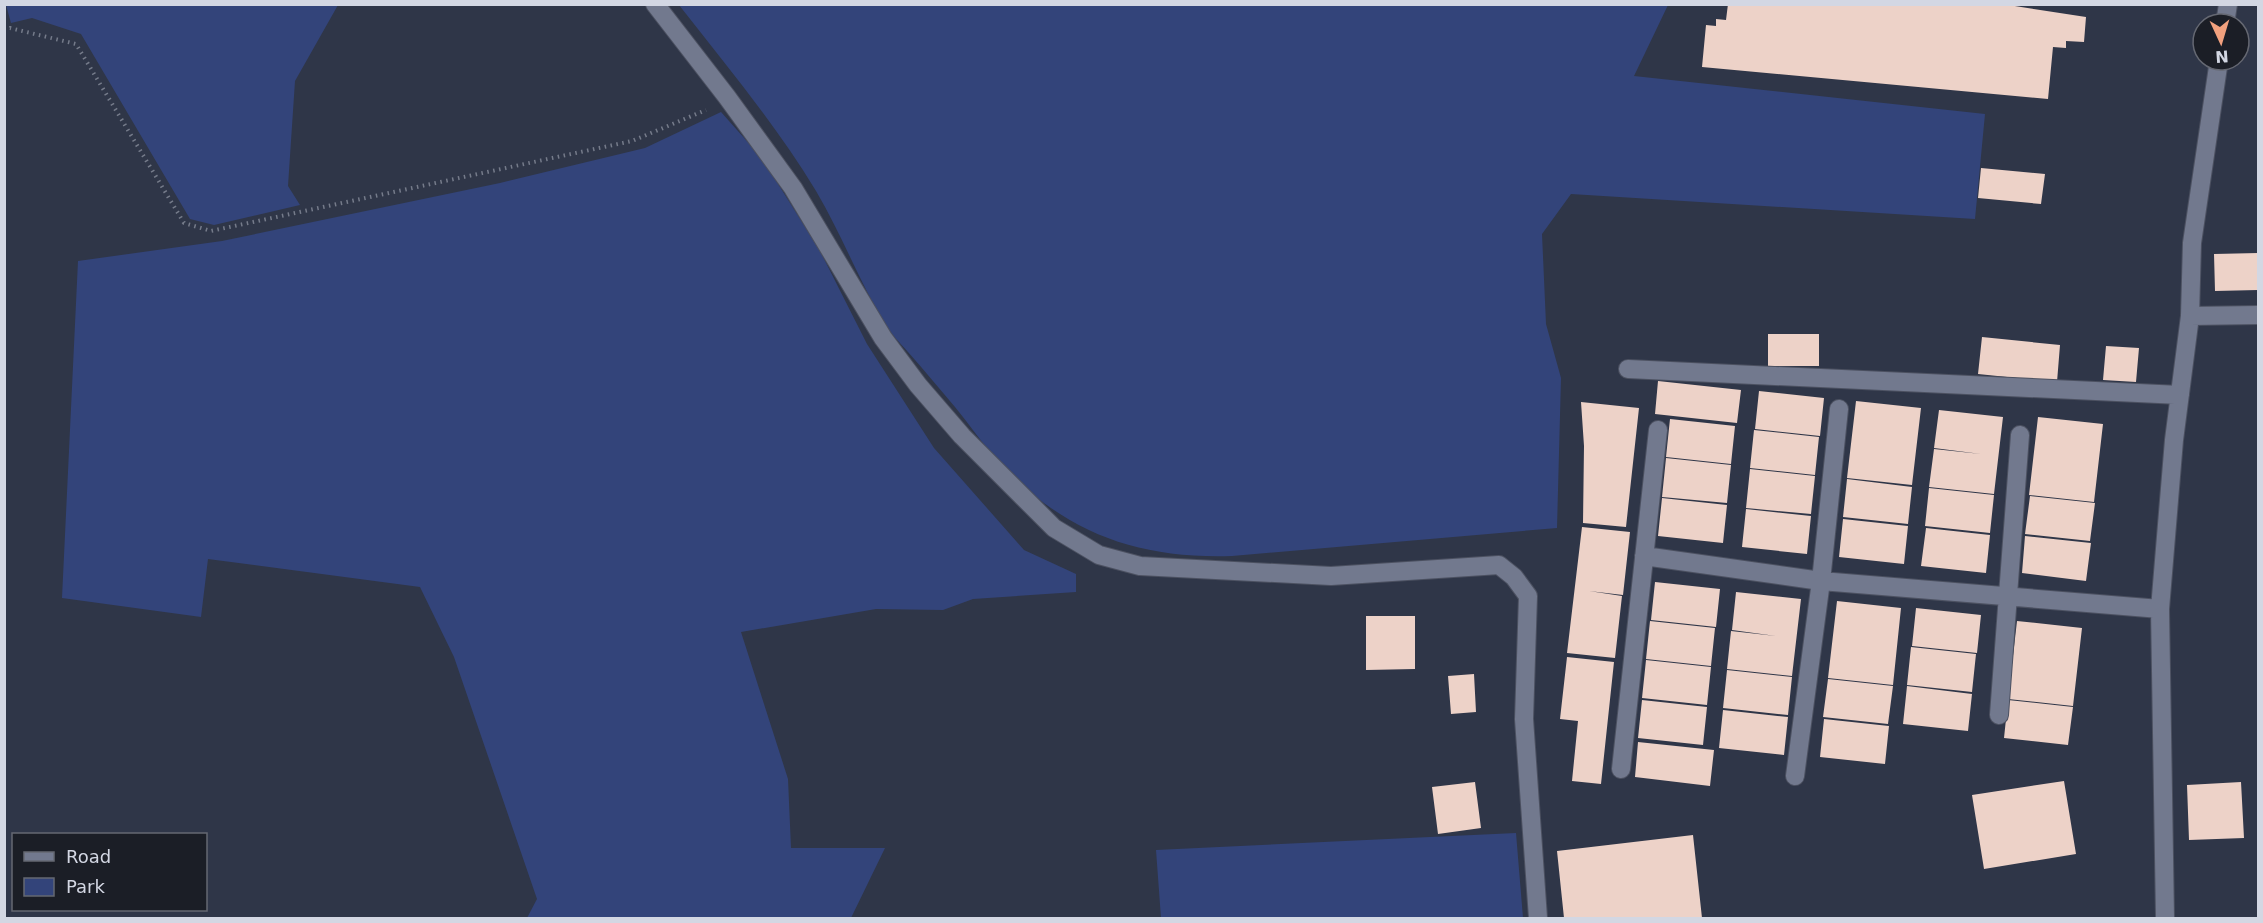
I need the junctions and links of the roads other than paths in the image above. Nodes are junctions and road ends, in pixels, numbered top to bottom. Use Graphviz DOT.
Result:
graph roads {
  1 [pos="655,4"];
  2 [pos="2217,72"];
  3 [pos="2190,315"];
  4 [pos="2259,315"];
  5 [pos="1628,369"];
  6 [pos="2180,395"];
  7 [pos="1839,409"];
  8 [pos="1658,430"];
  9 [pos="2020,435"];
  10 [pos="1644,556"];
  11 [pos="1821,581"];
  12 [pos="2007,597"];
  13 [pos="2160,609"];
  14 [pos="1999,716"];
  15 [pos="1621,769"];
  16 [pos="1796,776"];
  17 [pos="1538,918"];
  18 [pos="2166,918"];
  1 -- 17 [label="street"];
  2 -- 3 [label="street"];
  3 -- 4 [label="street"];
  3 -- 6 [label="street"];
  5 -- 6 [label="street"];
  6 -- 13 [label="street"];
  7 -- 11 [label="street"];
  8 -- 10 [label="street"];
  9 -- 12 [label="street"];
  10 -- 11 [label="street"];
  10 -- 15 [label="street"];
  11 -- 12 [label="street"];
  11 -- 16 [label="street"];
  12 -- 13 [label="street"];
  12 -- 14 [label="street"];
  13 -- 18 [label="street"];
}
